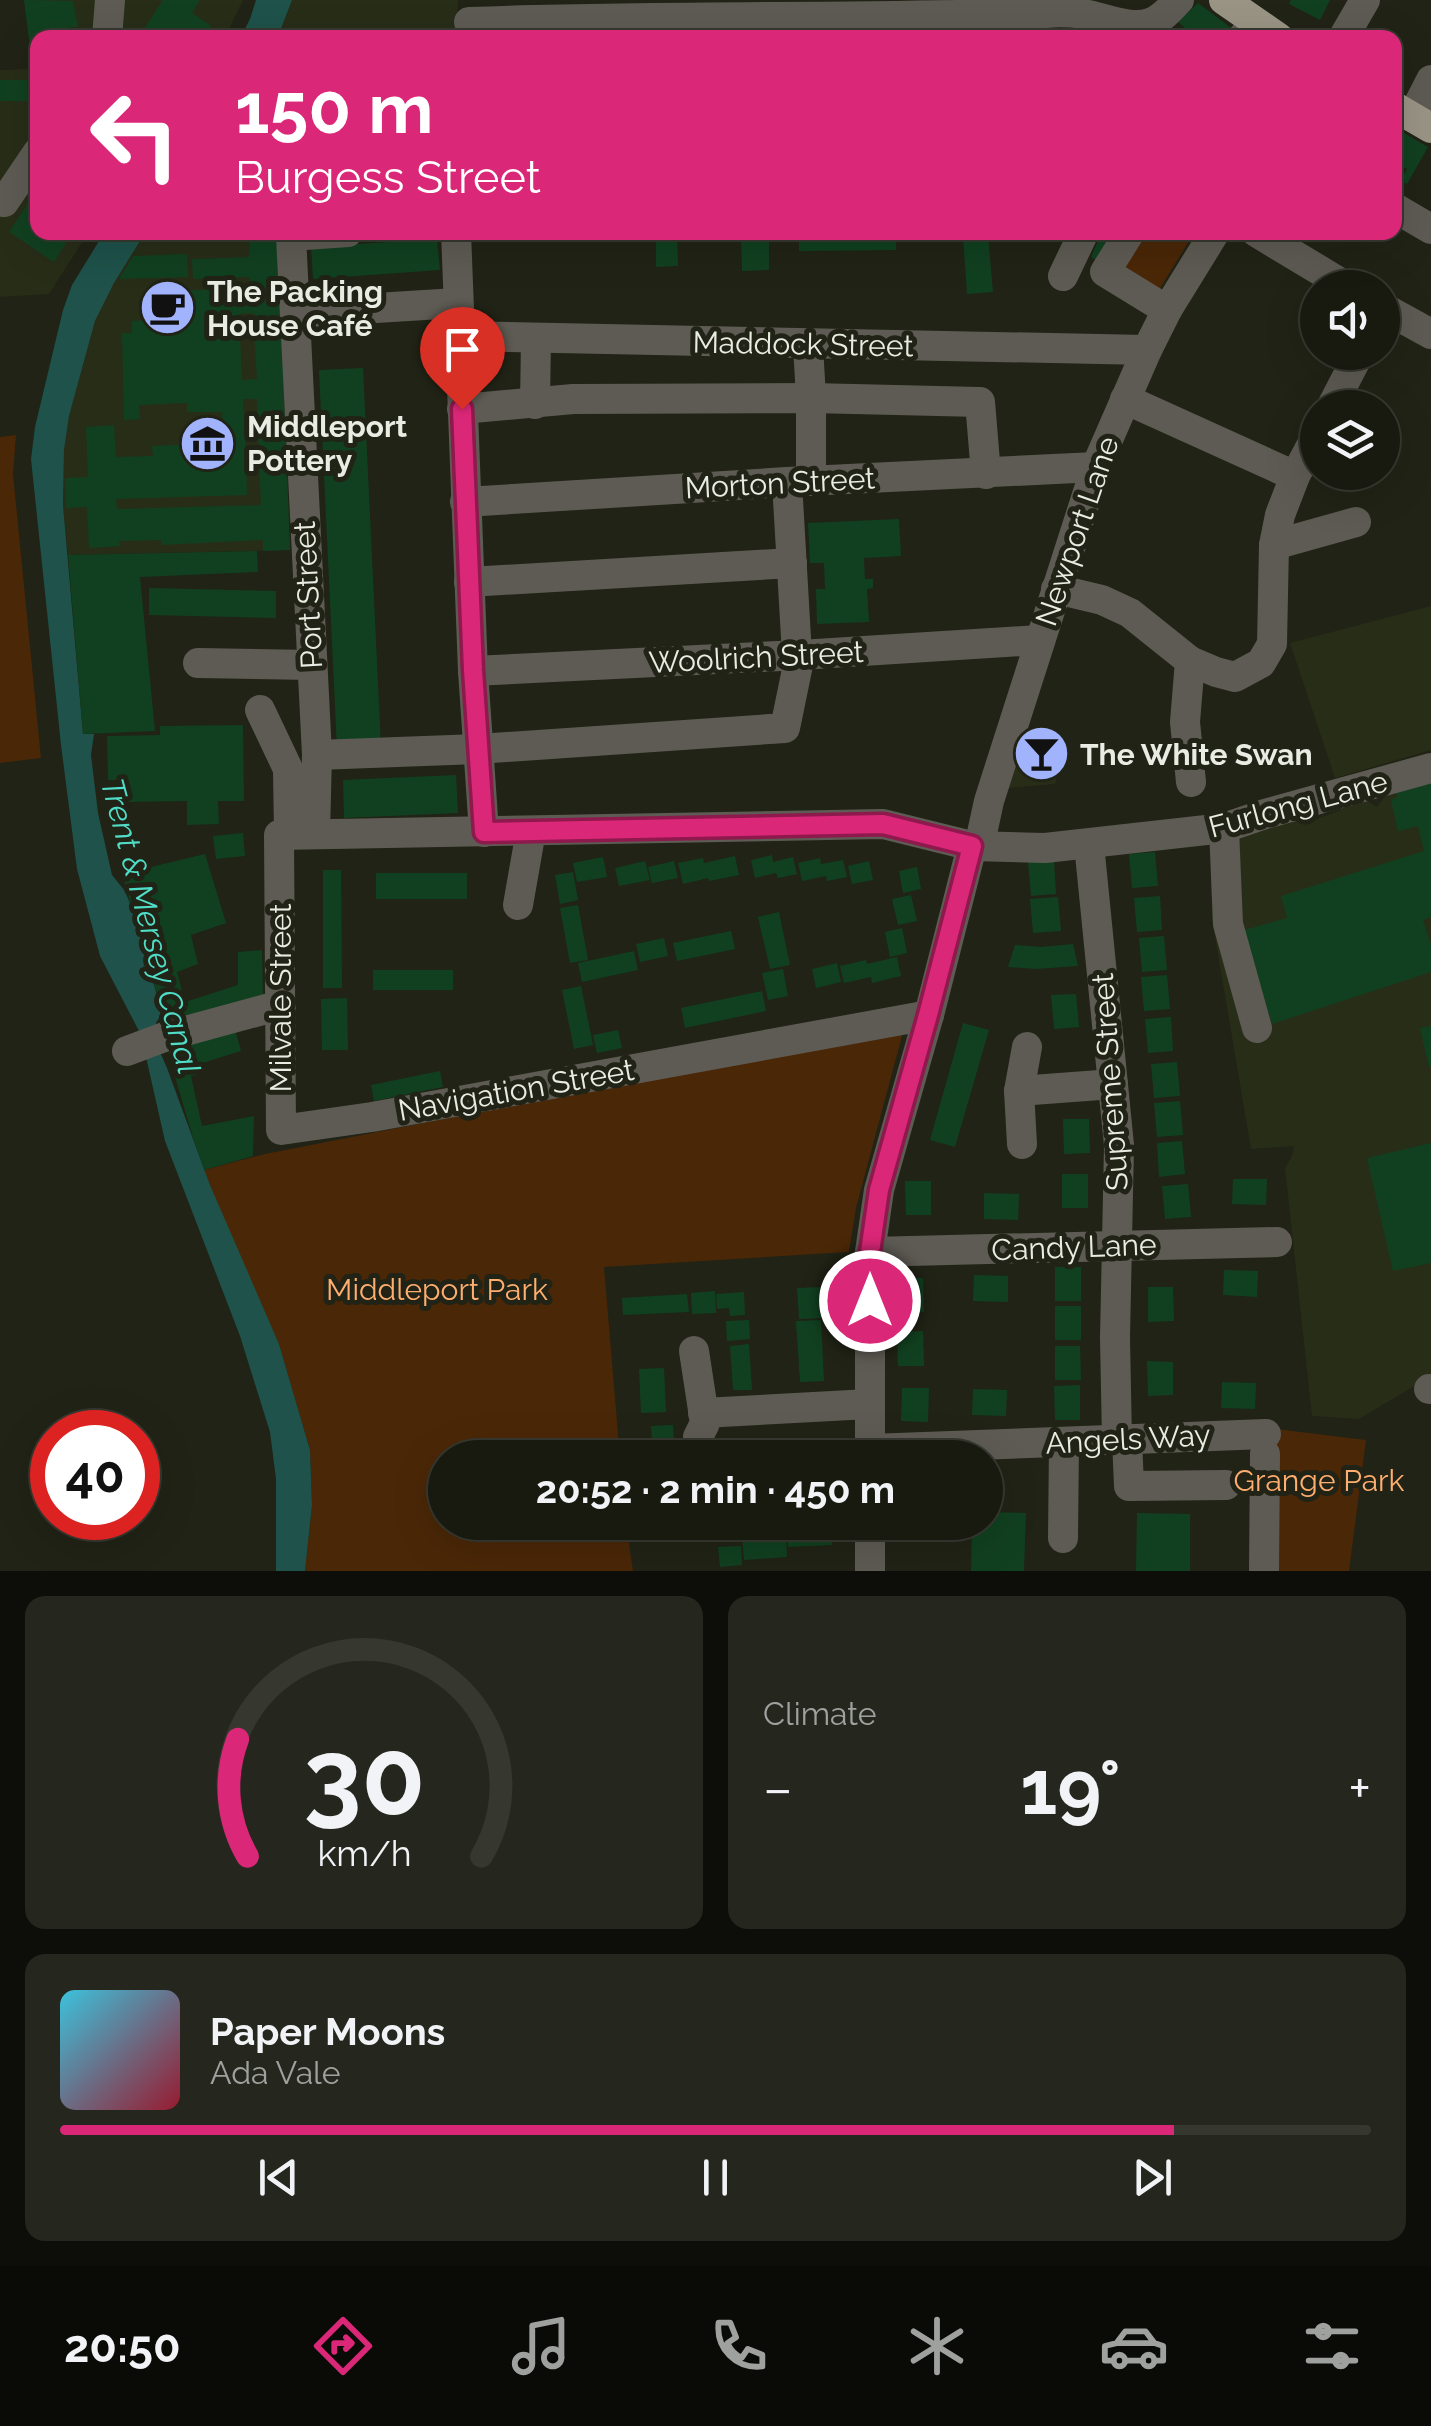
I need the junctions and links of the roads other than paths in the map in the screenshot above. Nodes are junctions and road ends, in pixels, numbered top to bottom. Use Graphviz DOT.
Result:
graph roads {
  1 [pos="110,0"];
  2 [pos="1179,0"];
  3 [pos="1224,0"];
  4 [pos="1365,0"];
  5 [pos="469,20"];
  6 [pos="108,30"];
  7 [pos="1256,30"];
  8 [pos="1348,30"];
  9 [pos="1431,80"];
  10 [pos="1413,117"];
  11 [pos="30,164"];
  12 [pos="4,202"];
  13 [pos="1402,212"];
  14 [pos="1431,229"];
  15 [pos="291,240"];
  16 [pos="456,240"];
  17 [pos="1080,240"];
  18 [pos="1125,240"];
  19 [pos="1210,240"];
  20 [pos="1269,240"];
  21 [pos="1320,270"];
  22 [pos="1064,276"];
  23 [pos="457,303"];
  24 [pos="1168,310"];
  25 [pos="1400,318"];
  26 [pos="302,332"];
  27 [pos="1431,334"];
  28 [pos="449,337"];
  29 [pos="536,338"];
  30 [pos="808,344"];
  31 [pos="1147,350"];
  32 [pos="811,398"];
  33 [pos="1126,399"];
  34 [pos="535,404"];
  35 [pos="462,409"];
  36 [pos="1300,466"];
  37 [pos="1096,467"];
  38 [pos="986,474"];
  39 [pos="1295,476"];
  40 [pos="799,481"];
  41 [pos="465,502"];
  42 [pos="1356,522"];
  43 [pos="1274,545"];
  44 [pos="792,564"];
  45 [pos="468,582"];
  46 [pos="1056,589"];
  47 [pos="1039,640"];
  48 [pos="799,655"];
  49 [pos="1190,660"];
  50 [pos="198,664"];
  51 [pos="312,665"];
  52 [pos="473,670"];
  53 [pos="260,710"];
  54 [pos="478,748"];
  55 [pos="317,754"];
  56 [pos="1431,768"];
  57 [pos="1192,782"];
  58 [pos="1224,828"];
  59 [pos="532,831"];
  60 [pos="484,832"];
  61 [pos="294,834"];
  62 [pos="1089,844"];
  63 [pos="976,847"];
  64 [pos="518,904"];
  65 [pos="281,1005"];
  66 [pos="928,1015"];
  67 [pos="1256,1028"];
  68 [pos="1027,1047"];
  69 [pos="126,1051"];
  70 [pos="1112,1084"];
  71 [pos="1019,1091"];
  72 [pos="366,1118"];
  73 [pos="1022,1144"];
  74 [pos="1278,1242"];
  75 [pos="1118,1246"];
  76 [pos="870,1252"];
  77 [pos="694,1351"];
  78 [pos="868,1404"];
  79 [pos="869,1440"];
  80 [pos="1122,1441"];
  81 [pos="1064,1443"];
  82 [pos="1003,1446"];
  83 [pos="1226,1485"];
  84 [pos="1063,1538"];
  85 [pos="870,1540"];
  86 [pos="870,1571"];
  87 [pos="1264,1571"];
  1 -- 6 [label="street"];
  2 -- 5 [label="street"];
  3 -- 7 [label="main road"];
  4 -- 8 [label="street"];
  9 -- 10 [label="street"];
  11 -- 12 [label="street"];
  13 -- 14 [label="street"];
  15 -- 26 [label="street, Port Street"];
  16 -- 23 [label="street"];
  17 -- 22 [label="street"];
  18 -- 24 [label="street"];
  19 -- 24 [label="street, Newport Lane"];
  20 -- 21 [label="street"];
  23 -- 26 [label="street"];
  23 -- 28 [label="street"];
  24 -- 31 [label="street, Newport Lane"];
  25 -- 27 [label="street"];
  26 -- 51 [label="street, Port Street"];
  28 -- 29 [label="street, Maddock Street"];
  28 -- 35 [label="street"];
  29 -- 30 [label="street, Maddock Street"];
  29 -- 34 [label="street"];
  30 -- 31 [label="street, Maddock Street"];
  30 -- 32 [label="street"];
  31 -- 33 [label="street, Newport Lane"];
  32 -- 34 [label="street"];
  32 -- 38 [label="street"];
  32 -- 40 [label="street"];
  33 -- 37 [label="street, Newport Lane"];
  33 -- 39 [label="street"];
  34 -- 35 [label="street"];
  35 -- 41 [label="street"];
  36 -- 39 [label="street"];
  37 -- 38 [label="street, Morton Street"];
  37 -- 46 [label="street, Newport Lane"];
  38 -- 40 [label="street, Morton Street"];
  39 -- 43 [label="street"];
  40 -- 41 [label="street, Morton Street"];
  40 -- 44 [label="street"];
  41 -- 45 [label="street"];
  42 -- 43 [label="street"];
  43 -- 49 [label="street"];
  44 -- 45 [label="street"];
  44 -- 48 [label="street"];
  45 -- 52 [label="street"];
  46 -- 47 [label="street, Newport Lane"];
  46 -- 49 [label="street"];
  47 -- 48 [label="street, Woolrich Street"];
  47 -- 63 [label="street, Newport Lane"];
  48 -- 52 [label="street, Woolrich Street"];
  48 -- 54 [label="street"];
  49 -- 57 [label="street"];
  50 -- 51 [label="street"];
  51 -- 55 [label="street, Port Street"];
  52 -- 54 [label="street"];
  53 -- 61 [label="street"];
  54 -- 55 [label="street"];
  54 -- 60 [label="street"];
  55 -- 61 [label="street, Port Street"];
  56 -- 58 [label="street, Furlong Lane"];
  58 -- 62 [label="street, Furlong Lane"];
  58 -- 67 [label="street"];
  59 -- 60 [label="street, Furlong Lane"];
  59 -- 63 [label="street, Furlong Lane"];
  59 -- 64 [label="street"];
  60 -- 61 [label="street, Furlong Lane"];
  61 -- 65 [label="street, Milvale Street"];
  62 -- 63 [label="street, Furlong Lane"];
  62 -- 70 [label="street, Supreme Street"];
  63 -- 66 [label="street, Newport Lane"];
  65 -- 69 [label="street"];
  65 -- 72 [label="street, Milvale Street"];
  66 -- 72 [label="street, Navigation Street"];
  66 -- 76 [label="street, Newport Lane"];
  68 -- 71 [label="street"];
  70 -- 71 [label="street"];
  70 -- 75 [label="street, Supreme Street"];
  71 -- 73 [label="street"];
  74 -- 75 [label="street, Candy Lane"];
  75 -- 76 [label="street, Candy Lane"];
  75 -- 80 [label="street, Supreme Street"];
  76 -- 78 [label="street, Newport Lane"];
  77 -- 78 [label="street"];
  78 -- 79 [label="street, Newport Lane"];
  80 -- 81 [label="street, Angels Way"];
  80 -- 83 [label="street, Supreme Street"];
  80 -- 87 [label="street, Angels Way"];
  81 -- 82 [label="street, Angels Way"];
  81 -- 84 [label="street"];
  85 -- 86 [label="street"];
}
